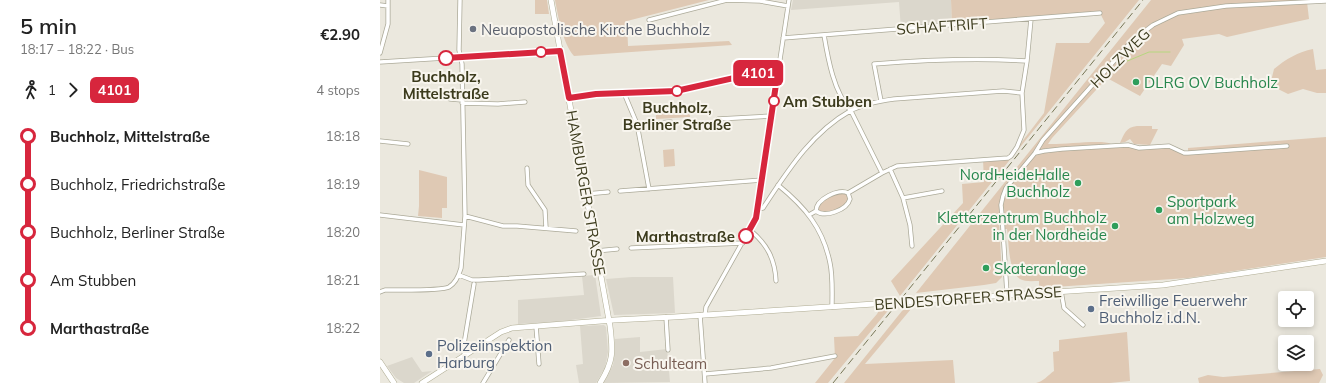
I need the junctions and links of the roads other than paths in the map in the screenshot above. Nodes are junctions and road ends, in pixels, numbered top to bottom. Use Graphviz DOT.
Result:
graph roads {
  1 [pos="388,0"];
  2 [pos="460,0"];
  3 [pos="551,0"];
  4 [pos="789,0"];
  5 [pos="1326,1"];
  6 [pos="380,5"];
  7 [pos="388,6"];
  8 [pos="788,6"];
  9 [pos="1100,13"];
  10 [pos="1031,18"];
  11 [pos="649,20"];
  12 [pos="824,35"];
  13 [pos="783,38"];
  14 [pos="560,51"];
  15 [pos="380,53"];
  16 [pos="460,57"];
  17 [pos="1027,61"];
  18 [pos="380,62"];
  19 [pos="778,71"];
  20 [pos="624,93"];
  21 [pos="1022,93"];
  22 [pos="569,98"];
  23 [pos="450,99"];
  24 [pos="462,101"];
  25 [pos="881,101"];
  26 [pos="525,102"];
  27 [pos="851,111"];
  28 [pos="771,116"];
  29 [pos="718,120"];
  30 [pos="671,122"];
  31 [pos="637,124"];
  32 [pos="380,141"];
  33 [pos="408,144"];
  34 [pos="1286,146"];
  35 [pos="1035,153"];
  36 [pos="527,168"];
  37 [pos="890,169"];
  38 [pos="882,173"];
  39 [pos="762,180"];
  40 [pos="778,185"];
  41 [pos="649,189"];
  42 [pos="620,191"];
  43 [pos="942,191"];
  44 [pos="608,192"];
  45 [pos="848,193"];
  46 [pos="586,194"];
  47 [pos="903,198"];
  48 [pos="758,208"];
  49 [pos="816,211"];
  50 [pos="380,215"];
  51 [pos="809,215"];
  52 [pos="465,216"];
  53 [pos="464,226"];
  54 [pos="546,228"];
  55 [pos="750,230"];
  56 [pos="576,231"];
  57 [pos="743,243"];
  58 [pos="912,246"];
  59 [pos="631,248"];
  60 [pos="617,249"];
  61 [pos="596,251"];
  62 [pos="1326,262"];
  63 [pos="584,274"];
  64 [pos="459,275"];
  65 [pos="776,281"];
  66 [pos="474,284"];
  67 [pos="1062,291"];
  68 [pos="380,292"];
  69 [pos="1007,294"];
  70 [pos="832,307"];
  71 [pos="702,315"];
  72 [pos="666,318"];
  73 [pos="609,320"];
  74 [pos="1083,325"];
  75 [pos="536,326"];
  76 [pos="509,340"];
  77 [pos="668,350"];
  78 [pos="465,355"];
  79 [pos="835,356"];
  80 [pos="380,362"];
  81 [pos="539,364"];
  82 [pos="705,374"];
  83 [pos="427,381"];
  84 [pos="394,383"];
  85 [pos="422,383"];
  86 [pos="482,383"];
  87 [pos="600,383"];
  88 [pos="706,383"];
  1 -- 7 [label="street"];
  2 -- 16 [label="street"];
  3 -- 14 [label="street, HAMBURGER STRASSE"];
  4 -- 8 [label="street"];
  5 -- 35 [label="street, HOLZWEG"];
  6 -- 7 [label="street"];
  7 -- 15 [label="street"];
  8 -- 11 [label="street"];
  8 -- 13 [label="street"];
  9 -- 10 [label="street, SCHAFTRIFT"];
  10 -- 12 [label="street, SCHAFTRIFT"];
  10 -- 17 [label="street"];
  12 -- 13 [label="street, SCHAFTRIFT"];
  12 -- 27 [label="street"];
  13 -- 19 [label="street"];
  14 -- 16 [label="street"];
  14 -- 22 [label="street, HAMBURGER STRASSE"];
  16 -- 18 [label="street"];
  16 -- 24 [label="street"];
  17 -- 21 [label="street"];
  17 -- 25 [label="street"];
  19 -- 20 [label="street"];
  19 -- 28 [label="street"];
  20 -- 22 [label="street"];
  20 -- 31 [label="street"];
  21 -- 25 [label="street"];
  21 -- 37 [label="street"];
  22 -- 46 [label="street, HAMBURGER STRASSE"];
  23 -- 24 [label="street"];
  24 -- 26 [label="street"];
  24 -- 52 [label="street"];
  25 -- 27 [label="street"];
  27 -- 38 [label="street"];
  27 -- 40 [label="street"];
  28 -- 29 [label="street"];
  28 -- 39 [label="street"];
  30 -- 31 [label="street"];
  31 -- 41 [label="street"];
  32 -- 33 [label="street"];
  34 -- 35 [label="street"];
  35 -- 69 [label="street, HOLZWEG"];
  36 -- 54 [label="street"];
  37 -- 38 [label="street"];
  37 -- 47 [label="street"];
  38 -- 45 [label="street"];
  39 -- 41 [label="street"];
  39 -- 48 [label="street"];
  40 -- 48 [label="street"];
  40 -- 51 [label="street"];
  41 -- 42 [label="street"];
  43 -- 47 [label="street"];
  44 -- 46 [label="street"];
  45 -- 49 [label="street"];
  45 -- 49 [label="street"];
  46 -- 61 [label="street, HAMBURGER STRASSE"];
  47 -- 58 [label="street"];
  48 -- 55 [label="street"];
  49 -- 51 [label="street"];
  50 -- 53 [label="street"];
  51 -- 70 [label="street"];
  52 -- 53 [label="street"];
  52 -- 54 [label="street"];
  53 -- 64 [label="street"];
  54 -- 56 [label="street"];
  55 -- 57 [label="street"];
  55 -- 65 [label="street"];
  57 -- 59 [label="street"];
  57 -- 71 [label="street"];
  60 -- 61 [label="street"];
  61 -- 73 [label="street, HAMBURGER STRASSE"];
  62 -- 67 [label="street, BENDESTORFER STRASSE"];
  63 -- 64 [label="street"];
  64 -- 68 [label="street"];
  66 -- 78 [label="street"];
  67 -- 69 [label="street, BENDESTORFER STRASSE"];
  67 -- 74 [label="street"];
  69 -- 70 [label="street, BENDESTORFER STRASSE, bridge"];
  70 -- 71 [label="street, BENDESTORFER STRASSE"];
  71 -- 72 [label="street, BENDESTORFER STRASSE"];
  71 -- 82 [label="street"];
  72 -- 73 [label="street, BENDESTORFER STRASSE"];
  72 -- 77 [label="street"];
  73 -- 75 [label="street, BENDESTORFER STRASSE"];
  73 -- 87 [label="street, HAMBURGER STRASSE"];
  75 -- 78 [label="street, BENDESTORFER STRASSE"];
  75 -- 81 [label="street"];
  76 -- 86 [label="street"];
  78 -- 83 [label="street, BENDESTORFER STRASSE"];
  79 -- 82 [label="street"];
  80 -- 84 [label="street"];
  82 -- 88 [label="street"];
  83 -- 85 [label="street, BENDESTORFER STRASSE"];
}
